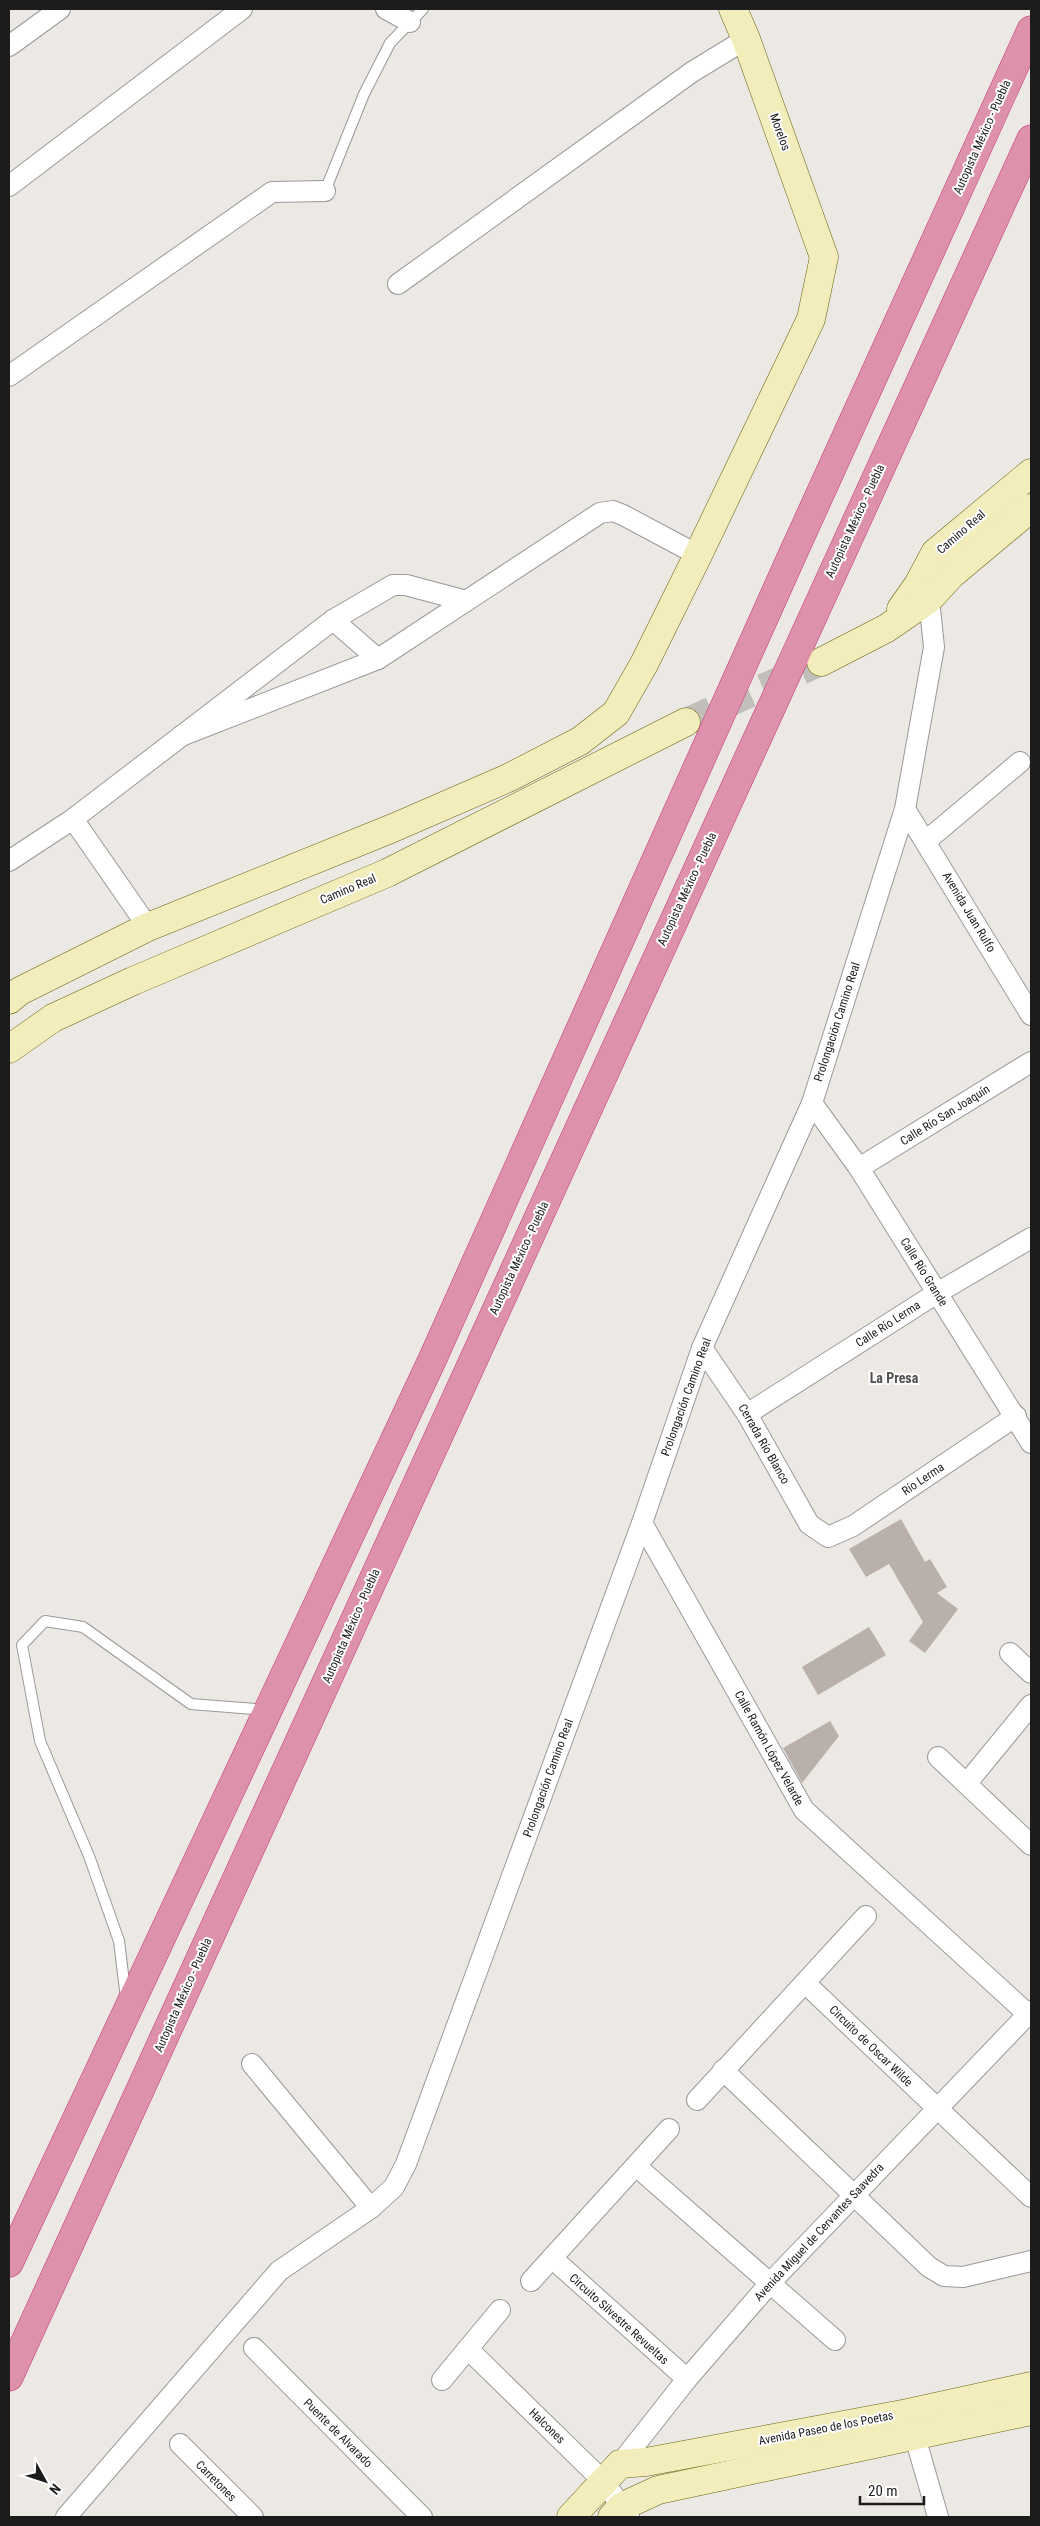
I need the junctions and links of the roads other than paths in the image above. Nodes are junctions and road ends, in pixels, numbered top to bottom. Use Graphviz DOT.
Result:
graph roads {
  1 [pos="60,9"];
  2 [pos="242,9"];
  3 [pos="386,9"];
  4 [pos="733,9"];
  5 [pos="417,16"];
  6 [pos="1031,30"];
  7 [pos="746,39"];
  8 [pos="9,46"];
  9 [pos="1031,139"];
  10 [pos="9,186"];
  11 [pos="325,191"];
  12 [pos="398,284"];
  13 [pos="9,376"];
  14 [pos="1022,480"];
  15 [pos="1031,509"];
  16 [pos="698,556"];
  17 [pos="923,592"];
  18 [pos="466,601"];
  19 [pos="333,620"];
  20 [pos="378,659"];
  21 [pos="821,662"];
  22 [pos="686,722"];
  23 [pos="181,736"];
  24 [pos="1020,762"];
  25 [pos="905,809"];
  26 [pos="73,819"];
  27 [pos="926,842"];
  28 [pos="9,861"];
  29 [pos="148,927"];
  30 [pos="9,1000"];
  31 [pos="1031,1015"];
  32 [pos="9,1049"];
  33 [pos="1031,1062"];
  34 [pos="812,1103"];
  35 [pos="859,1168"];
  36 [pos="1031,1238"];
  37 [pos="937,1293"];
  38 [pos="702,1348"];
  39 [pos="748,1414"];
  40 [pos="1016,1416"];
  41 [pos="1031,1443"];
  42 [pos="642,1523"];
  43 [pos="828,1537"];
  44 [pos="1010,1653"];
  45 [pos="1031,1673"];
  46 [pos="1031,1705"];
  47 [pos="268,1710"];
  48 [pos="938,1757"];
  49 [pos="967,1783"];
  50 [pos="1031,1845"];
  51 [pos="866,1916"];
  52 [pos="805,1983"];
  53 [pos="127,2010"];
  54 [pos="1030,2014"];
  55 [pos="252,2064"];
  56 [pos="723,2070"];
  57 [pos="697,2100"];
  58 [pos="937,2109"];
  59 [pos="669,2129"];
  60 [pos="636,2166"];
  61 [pos="853,2195"];
  62 [pos="1031,2197"];
  63 [pos="371,2208"];
  64 [pos="552,2258"];
  65 [pos="1031,2261"];
  66 [pos="9,2263"];
  67 [pos="531,2281"];
  68 [pos="771,2282"];
  69 [pos="500,2310"];
  70 [pos="835,2340"];
  71 [pos="254,2348"];
  72 [pos="468,2349"];
  73 [pos="9,2377"];
  74 [pos="687,2379"];
  75 [pos="442,2380"];
  76 [pos="1031,2386"];
  77 [pos="1031,2410"];
  78 [pos="911,2424"];
  79 [pos="180,2444"];
  80 [pos="623,2469"];
  81 [pos="631,2507"];
  82 [pos="66,2517"];
  83 [pos="253,2517"];
  84 [pos="422,2517"];
  85 [pos="571,2517"];
  86 [pos="938,2517"];
  1 -- 8 [label="street"];
  2 -- 10 [label="street"];
  3 -- 5 [label="street"];
  4 -- 7 [label="street, Morelos"];
  5 -- 11 [label="lane"];
  6 -- 47 [label="highway, Autopista México - Puebla"];
  7 -- 12 [label="street"];
  7 -- 16 [label="street, Morelos"];
  9 -- 73 [label="highway, Autopista México - Puebla"];
  11 -- 13 [label="street"];
  14 -- 15 [label="street"];
  14 -- 17 [label="street, Camino Real"];
  15 -- 17 [label="street, Camino Real"];
  16 -- 18 [label="street"];
  16 -- 29 [label="street"];
  17 -- 21 [label="street, Camino Real"];
  17 -- 25 [label="street, Prolongación Camino Real"];
  18 -- 19 [label="street"];
  18 -- 20 [label="street"];
  19 -- 20 [label="street"];
  19 -- 23 [label="street"];
  20 -- 23 [label="street"];
  22 -- 32 [label="street, Camino Real"];
  23 -- 26 [label="street"];
  24 -- 27 [label="street"];
  25 -- 27 [label="street, Avenida Juan Rulfo"];
  25 -- 34 [label="street, Prolongación Camino Real"];
  26 -- 28 [label="street"];
  26 -- 29 [label="street"];
  27 -- 31 [label="street, Avenida Juan Rulfo"];
  29 -- 30 [label="street"];
  33 -- 35 [label="street, Calle Río San Joaquín"];
  34 -- 35 [label="street, Calle Río Grande"];
  34 -- 38 [label="street, Prolongación Camino Real"];
  35 -- 37 [label="street, Calle Río Grande"];
  36 -- 37 [label="street, Calle Río Lerma"];
  37 -- 39 [label="street, Calle Río Lerma"];
  37 -- 40 [label="street, Calle Río Grande"];
  38 -- 39 [label="street, Cerrada Río Blanco"];
  38 -- 42 [label="street, Prolongación Camino Real"];
  39 -- 43 [label="street, Cerrada Río Blanco"];
  40 -- 41 [label="street, Calle Río Grande"];
  40 -- 43 [label="street, Río Lerma"];
  42 -- 54 [label="street, Calle Ramón López Velarde"];
  42 -- 63 [label="street, Prolongación Camino Real"];
  44 -- 45 [label="street"];
  46 -- 49 [label="street"];
  47 -- 53 [label="highway, Autopista México - Puebla"];
  47 -- 53 [label="lane"];
  48 -- 49 [label="street"];
  49 -- 50 [label="street"];
  51 -- 52 [label="street"];
  52 -- 56 [label="street"];
  52 -- 58 [label="street, Circuito de Oscar Wilde"];
  53 -- 66 [label="highway, Autopista México - Puebla"];
  54 -- 58 [label="street, Avenida Miguel de Cervantes Saavedra"];
  55 -- 63 [label="street"];
  56 -- 57 [label="street"];
  56 -- 61 [label="street"];
  58 -- 61 [label="street, Avenida Miguel de Cervantes Saavedra"];
  58 -- 62 [label="street, Circuito de Oscar Wilde"];
  59 -- 60 [label="street"];
  60 -- 64 [label="street"];
  60 -- 68 [label="street"];
  61 -- 65 [label="street"];
  61 -- 68 [label="street, Avenida Miguel de Cervantes Saavedra"];
  63 -- 82 [label="street"];
  64 -- 67 [label="street"];
  64 -- 74 [label="street, Circuito Silvestre Revueltas"];
  68 -- 70 [label="street"];
  68 -- 74 [label="street, Avenida Miguel de Cervantes Saavedra"];
  69 -- 72 [label="street"];
  71 -- 84 [label="street, Puente de Alvarado"];
  72 -- 75 [label="street"];
  72 -- 80 [label="street, Halcones"];
  74 -- 80 [label="street, Avenida Miguel de Cervantes Saavedra"];
  76 -- 78 [label="street, Avenida Paseo de los Poetas"];
  77 -- 78 [label="street, Avenida Paseo de los Poetas"];
  78 -- 80 [label="street, Avenida Paseo de los Poetas"];
  78 -- 81 [label="street, Avenida Paseo de los Poetas"];
  78 -- 86 [label="street"];
  79 -- 83 [label="street, Carretones"];
  80 -- 81 [label="street"];
  80 -- 81 [label="street, Halcones"];
  80 -- 85 [label="street"];
}
